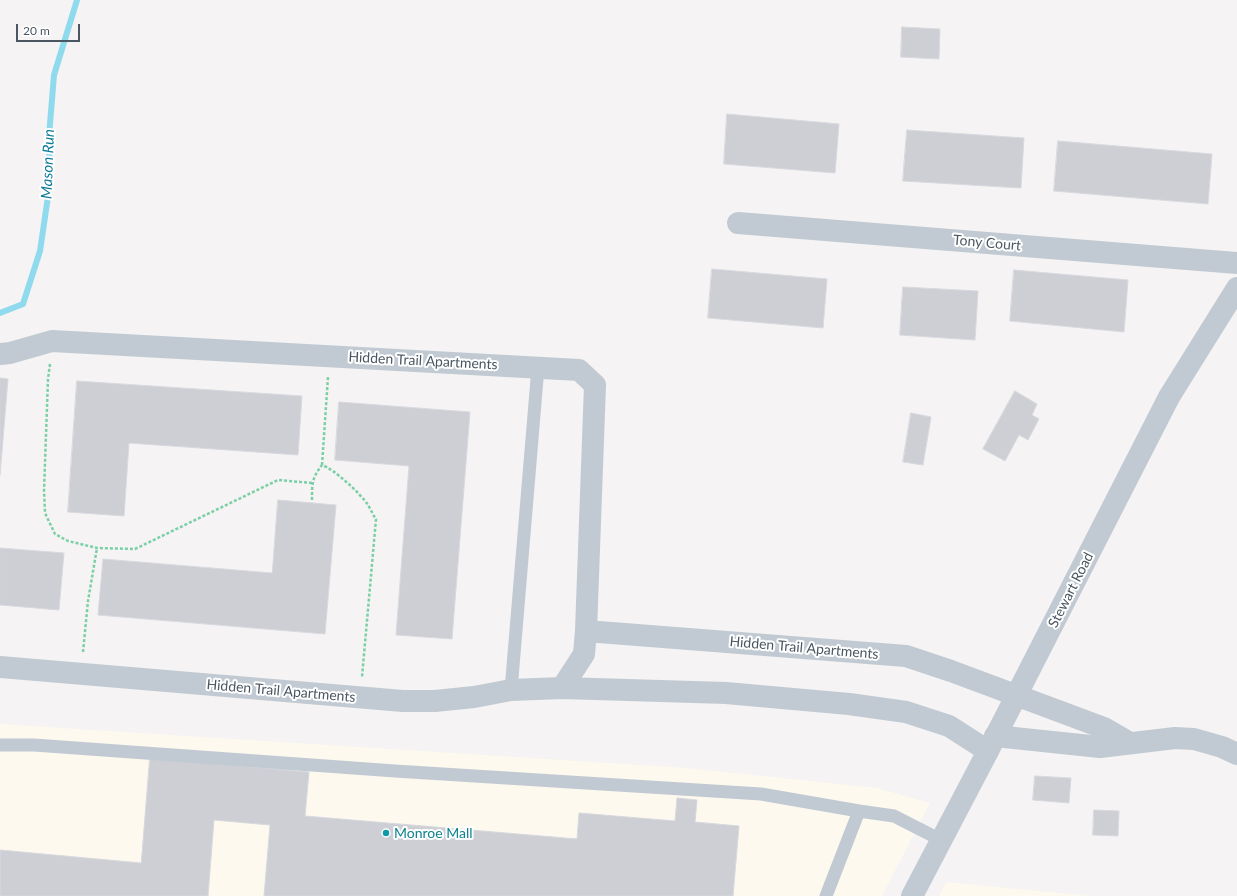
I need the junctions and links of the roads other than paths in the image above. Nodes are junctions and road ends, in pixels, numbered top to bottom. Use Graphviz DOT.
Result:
graph roads {
  1 [pos="738,223"];
  2 [pos="1237,263"];
  3 [pos="1237,288"];
  4 [pos="0,354"];
  5 [pos="538,367"];
  6 [pos="586,631"];
  7 [pos="0,667"];
  8 [pos="562,688"];
  9 [pos="511,690"];
  10 [pos="1017,695"];
  11 [pos="1130,743"];
  12 [pos="992,744"];
  13 [pos="0,745"];
  14 [pos="1237,754"];
  15 [pos="859,812"];
  16 [pos="942,840"];
  17 [pos="826,896"];
  18 [pos="912,896"];
  1 -- 2 [label="street, Tony Court"];
  3 -- 10 [label="street, Stewart Road"];
  4 -- 5 [label="street, Hidden Trail Apartments"];
  5 -- 6 [label="street, Hidden Trail Apartments"];
  5 -- 9 [label="lane"];
  6 -- 8 [label="street, Hidden Trail Apartments"];
  6 -- 10 [label="street, Hidden Trail Apartments"];
  7 -- 9 [label="street, Hidden Trail Apartments"];
  8 -- 9 [label="street, Hidden Trail Apartments"];
  8 -- 12 [label="street, Hidden Trail Apartments"];
  10 -- 11 [label="street, Hidden Trail Apartments"];
  10 -- 12 [label="street, Stewart Road"];
  11 -- 12 [label="street"];
  11 -- 14 [label="street"];
  12 -- 16 [label="street, Stewart Road"];
  13 -- 15 [label="lane"];
  15 -- 16 [label="lane"];
  15 -- 17 [label="lane"];
  16 -- 18 [label="street, Stewart Road"];
}
